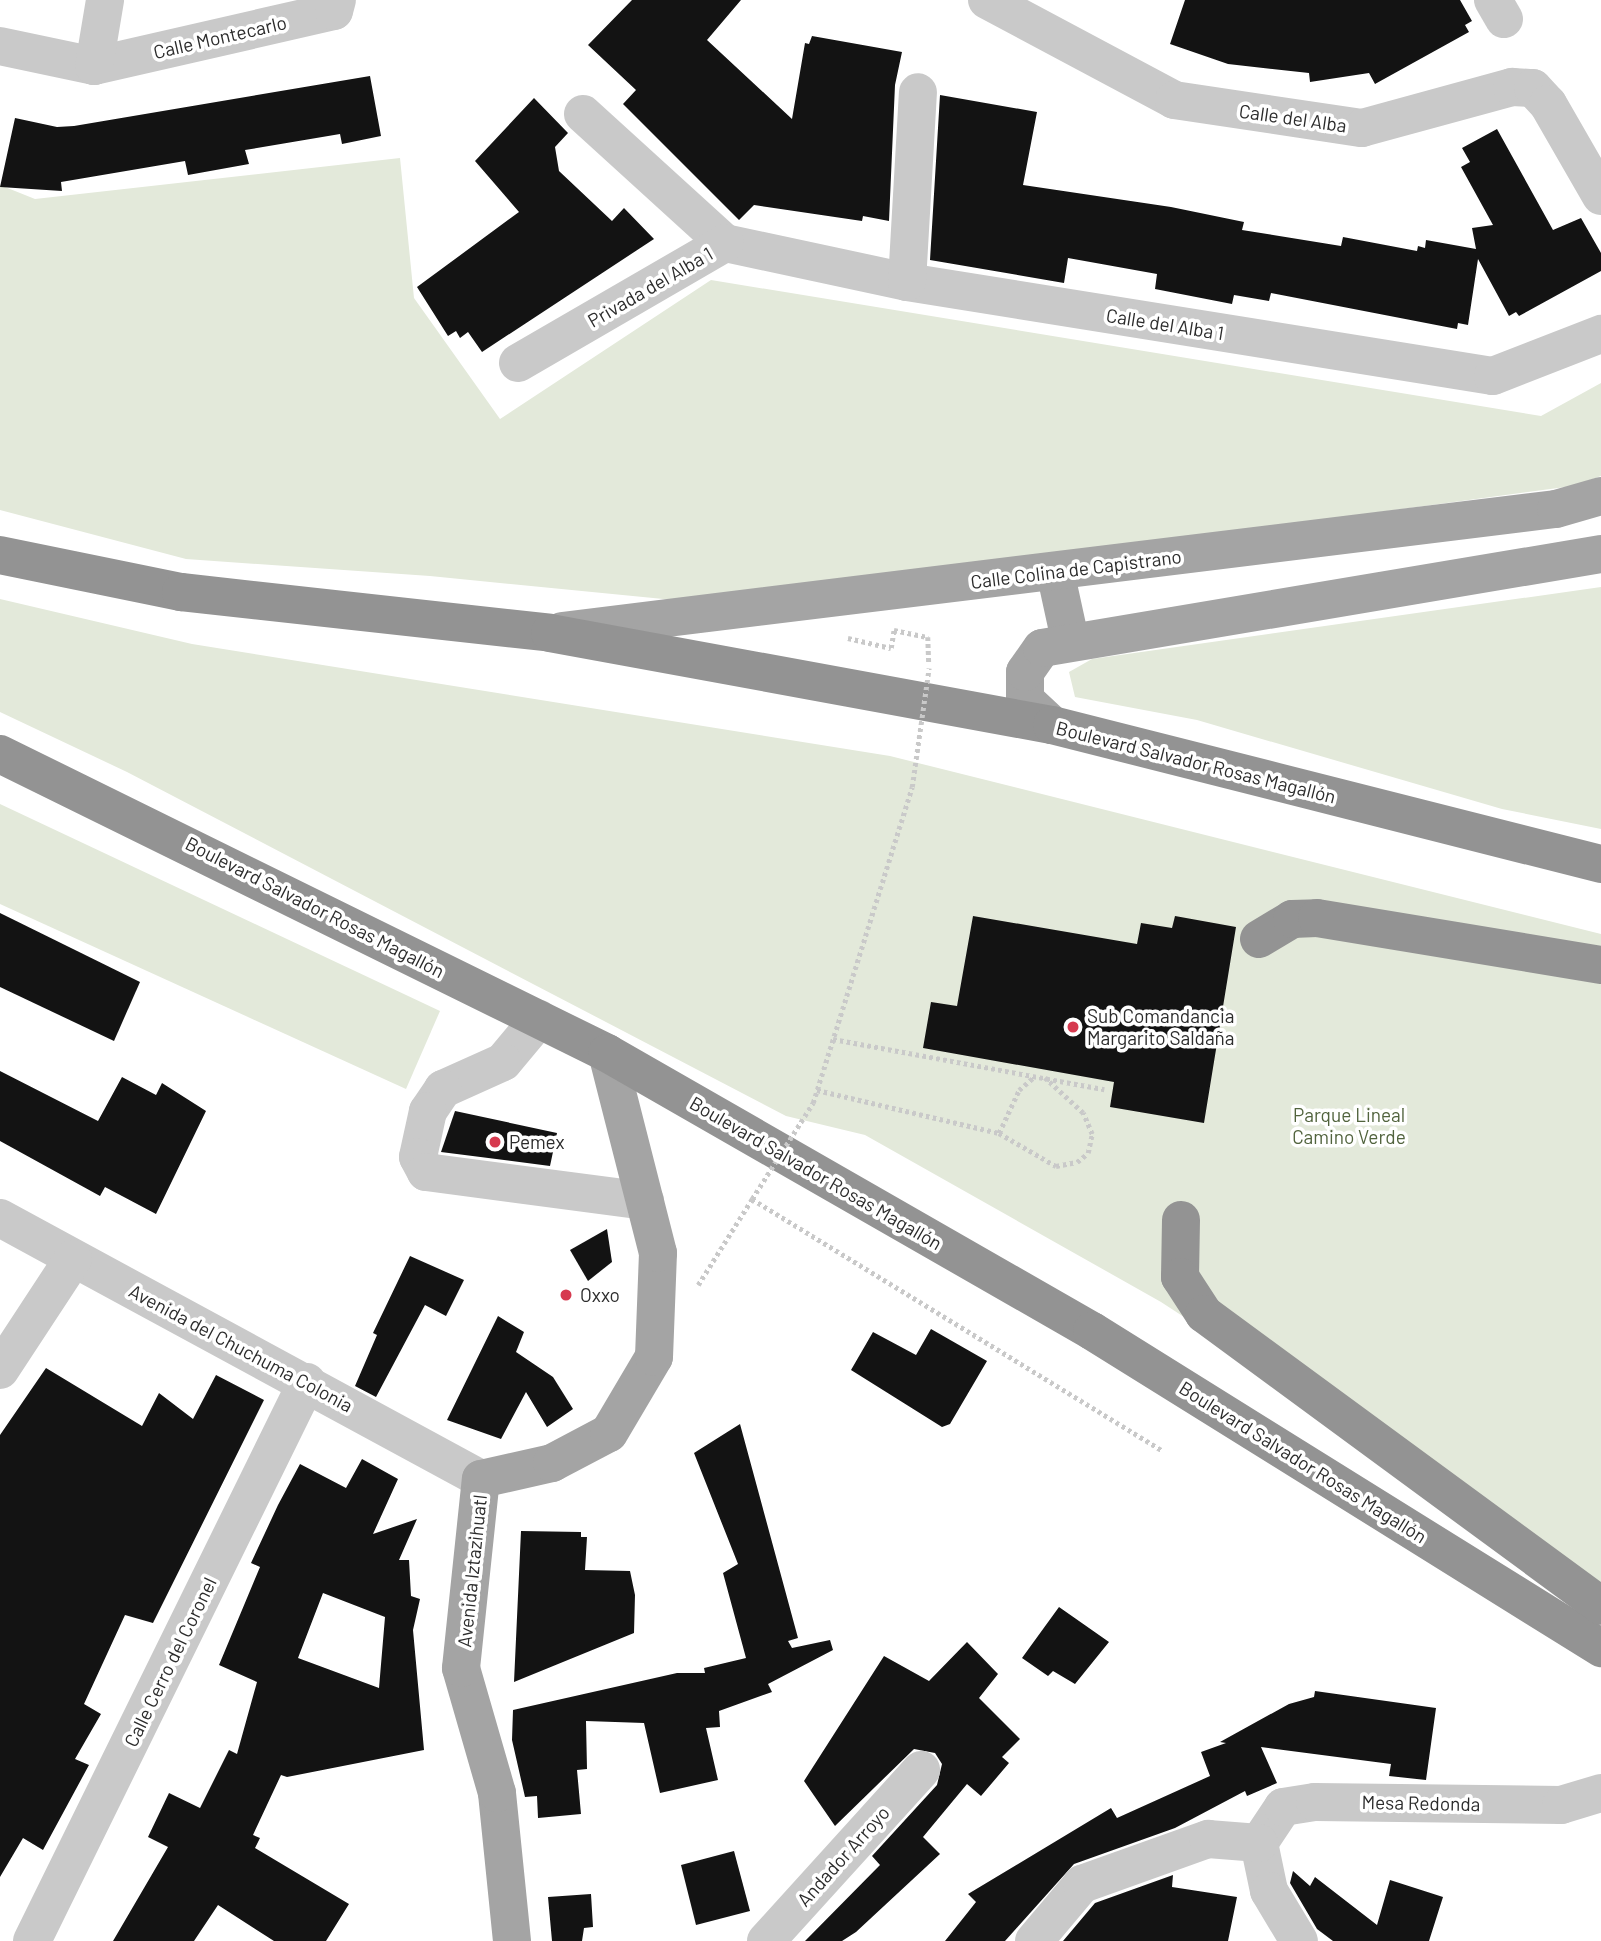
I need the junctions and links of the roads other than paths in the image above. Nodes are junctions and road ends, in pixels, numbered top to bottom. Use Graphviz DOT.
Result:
graph roads {
  1 [pos="105,0"];
  2 [pos="337,0"];
  3 [pos="987,0"];
  4 [pos="0,46"];
  5 [pos="94,66"];
  6 [pos="918,92"];
  7 [pos="583,114"];
  8 [pos="1601,196"];
  9 [pos="725,243"];
  10 [pos="907,282"];
  11 [pos="1601,334"];
  12 [pos="518,363"];
  13 [pos="1601,496"];
  14 [pos="1601,554"];
  15 [pos="0,555"];
  16 [pos="1055,571"];
  17 [pos="550,633"];
  18 [pos="1070,640"];
  19 [pos="1052,726"];
  20 [pos="0,754"];
  21 [pos="1601,864"];
  22 [pos="1259,939"];
  23 [pos="1601,965"];
  24 [pos="539,1019"];
  25 [pos="607,1054"];
  26 [pos="645,1200"];
  27 [pos="0,1218"];
  28 [pos="1181,1220"];
  29 [pos="73,1259"];
  30 [pos="0,1370"];
  31 [pos="307,1382"];
  32 [pos="481,1479"];
  33 [pos="1601,1606"];
  34 [pos="1601,1648"];
  35 [pos="921,1770"];
  36 [pos="1601,1793"];
  37 [pos="1259,1843"];
  38 [pos="32,1941"];
  39 [pos="512,1941"];
  40 [pos="766,1941"];
  41 [pos="1034,1941"];
  42 [pos="1299,1941"];
  1 -- 5 [label="street"];
  2 -- 5 [label="street, Calle Montecarlo"];
  3 -- 8 [label="street, Calle del Alba"];
  4 -- 5 [label="street, Calle Montecarlo"];
  6 -- 10 [label="street"];
  7 -- 9 [label="street, Privada del Alba 1"];
  9 -- 10 [label="street, Calle del Alba 1"];
  9 -- 12 [label="street, Privada del Alba 1"];
  10 -- 11 [label="street, Calle del Alba 1"];
  13 -- 16 [label="main road, Calle Colina de Capistrano"];
  14 -- 18 [label="main road"];
  15 -- 17 [label="highway, Boulevard Salvador Rosas Magallón"];
  16 -- 17 [label="main road, Calle Colina de Capistrano"];
  16 -- 18 [label="main road"];
  17 -- 19 [label="highway, Boulevard Salvador Rosas Magallón"];
  18 -- 19 [label="main road"];
  19 -- 21 [label="highway, Boulevard Salvador Rosas Magallón"];
  20 -- 24 [label="highway, Boulevard Salvador Rosas Magallón"];
  22 -- 23 [label="highway"];
  24 -- 25 [label="highway, Boulevard Salvador Rosas Magallón"];
  24 -- 26 [label="street"];
  25 -- 26 [label="main road, Avenida Iztazihuatl"];
  25 -- 34 [label="highway, Boulevard Salvador Rosas Magallón"];
  26 -- 32 [label="main road, Avenida Iztazihuatl"];
  27 -- 29 [label="street, Avenida del Chuchuma Colonia"];
  28 -- 33 [label="highway"];
  29 -- 30 [label="street"];
  29 -- 31 [label="street, Avenida del Chuchuma Colonia"];
  31 -- 32 [label="street, Avenida del Chuchuma Colonia"];
  31 -- 38 [label="street, Calle Cerro del Coronel"];
  32 -- 39 [label="main road, Avenida Iztazihuatl"];
  35 -- 40 [label="street, Andador Arroyo"];
  36 -- 37 [label="street, Mesa Redonda"];
  37 -- 41 [label="street"];
  37 -- 42 [label="street"];
}
